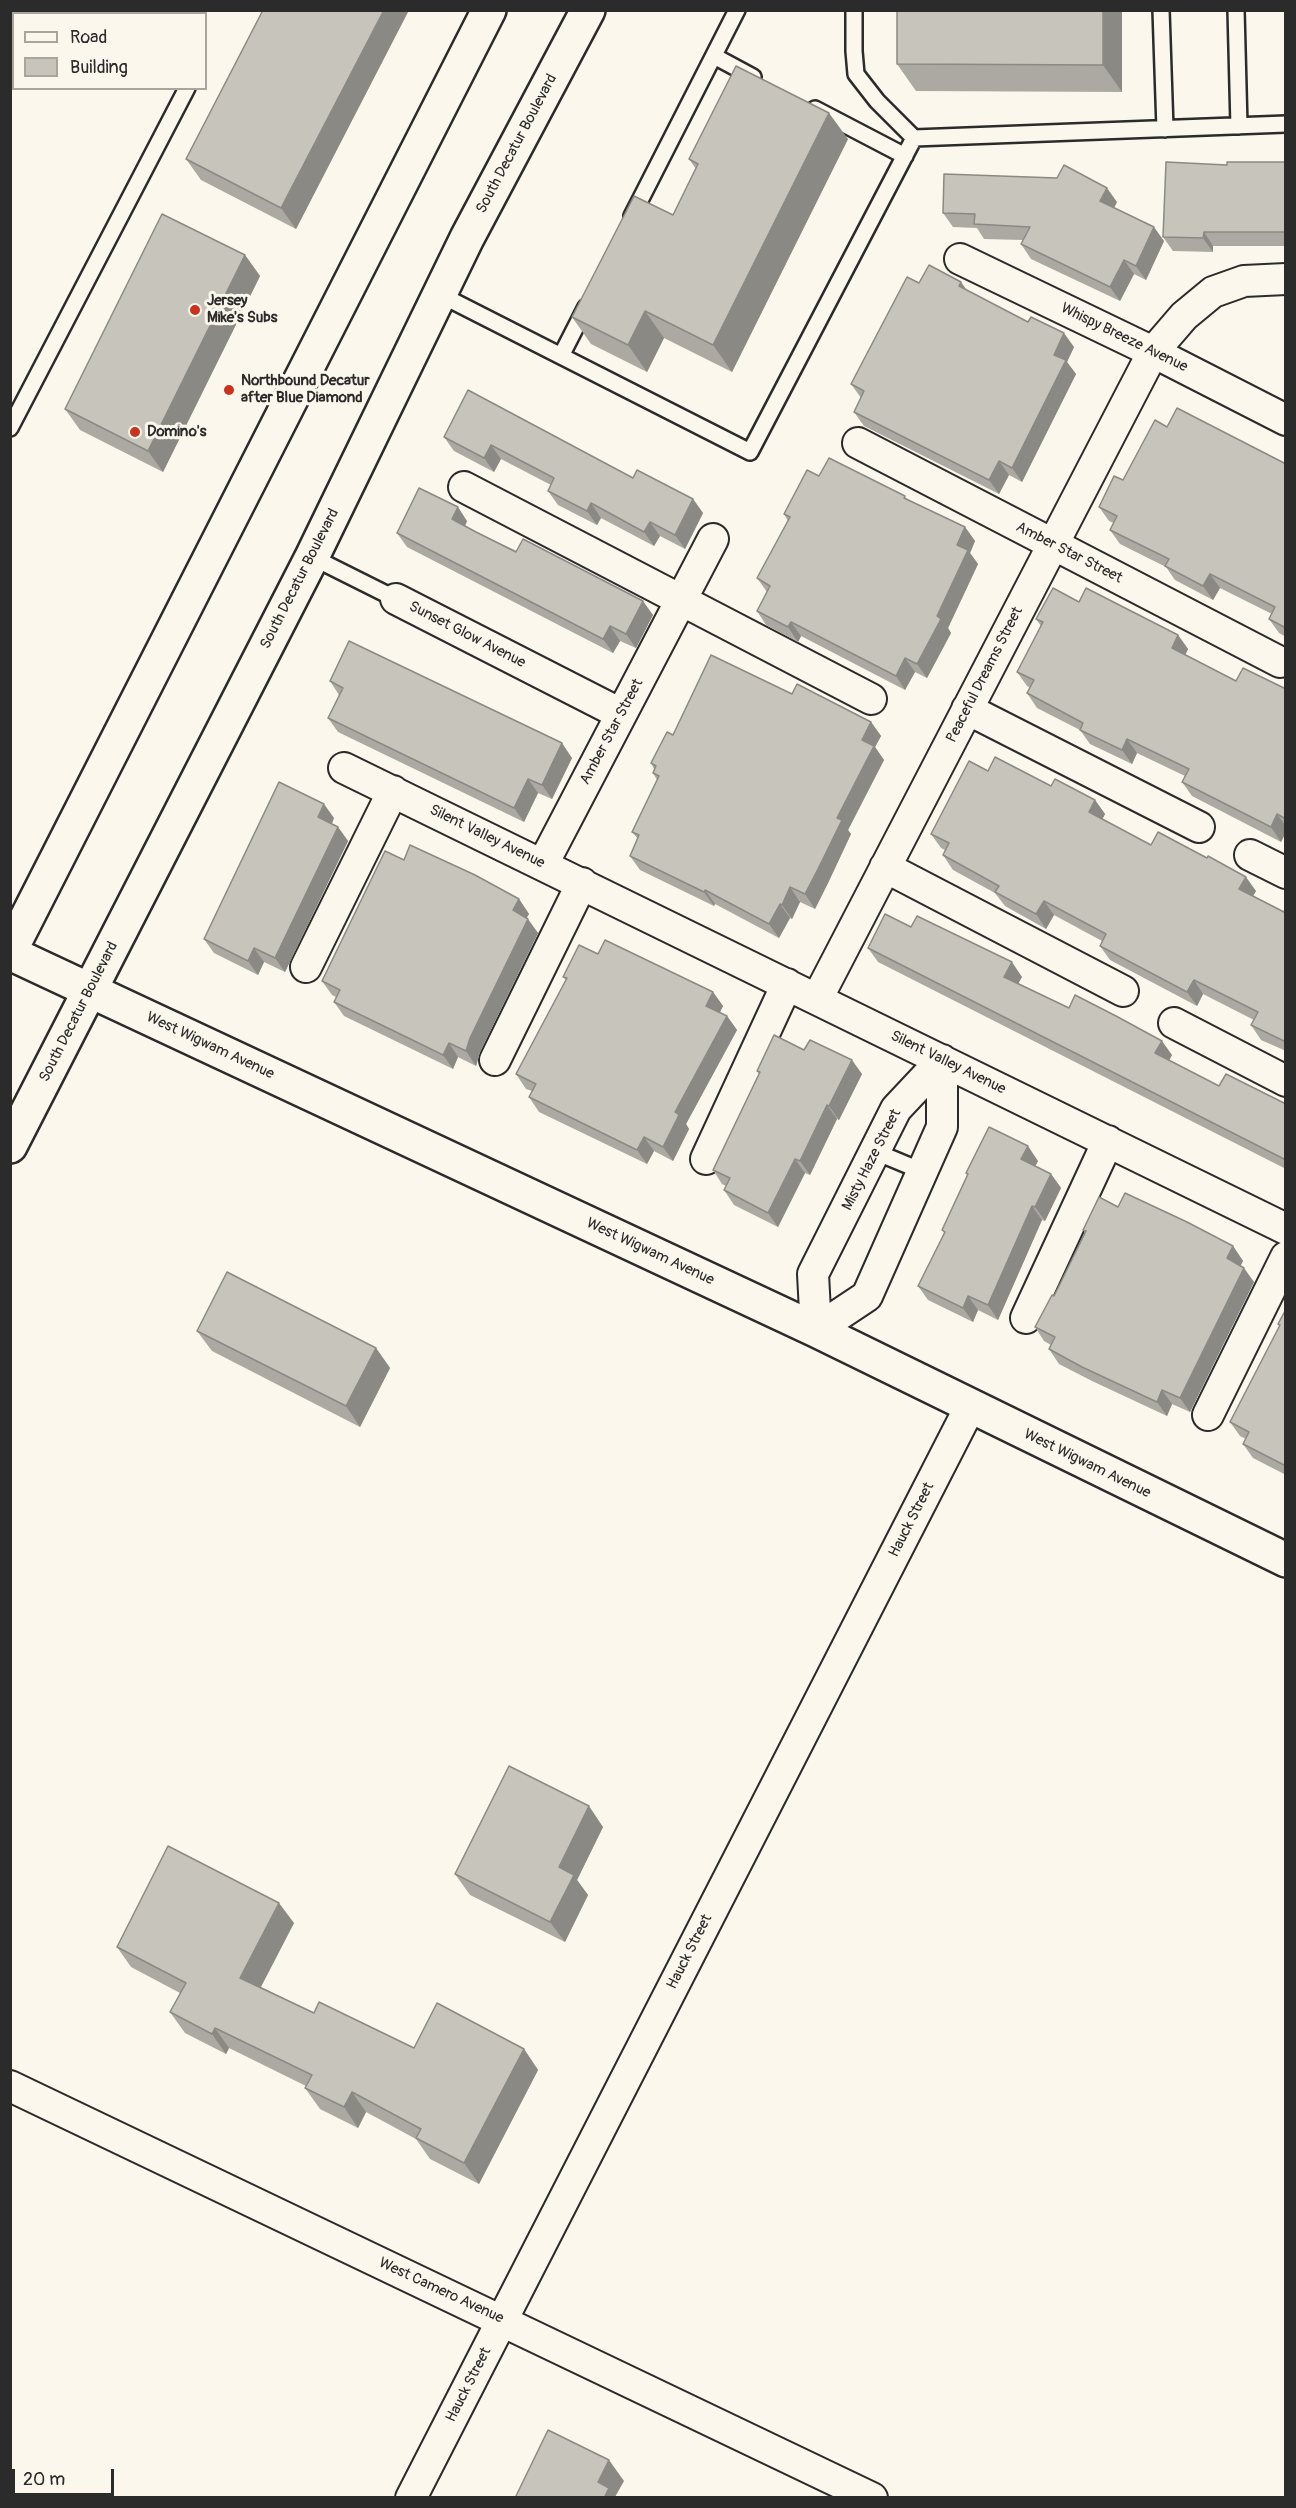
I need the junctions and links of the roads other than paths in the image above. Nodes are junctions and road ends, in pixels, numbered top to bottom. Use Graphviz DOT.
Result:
graph roads {
  1 [pos="489,10"];
  2 [pos="588,10"];
  3 [pos="737,10"];
  4 [pos="854,10"];
  5 [pos="1161,10"];
  6 [pos="1236,10"];
  7 [pos="714,56"];
  8 [pos="767,84"];
  9 [pos="186,90"];
  10 [pos="799,100"];
  11 [pos="1286,124"];
  12 [pos="1239,126"];
  13 [pos="1165,129"];
  14 [pos="914,138"];
  15 [pos="905,156"];
  16 [pos="624,232"];
  17 [pos="960,259"];
  18 [pos="1286,279"];
  19 [pos="439,294"];
  20 [pos="593,294"];
  21 [pos="1153,352"];
  22 [pos="561,356"];
  23 [pos="1286,420"];
  24 [pos="10,428"];
  25 [pos="858,443"];
  26 [pos="464,487"];
  27 [pos="713,539"];
  28 [pos="1052,545"];
  29 [pos="312,556"];
  30 [pos="396,599"];
  31 [pos="681,600"];
  32 [pos="1280,662"];
  33 [pos="871,699"];
  34 [pos="967,709"];
  35 [pos="621,714"];
  36 [pos="344,768"];
  37 [pos="393,791"];
  38 [pos="1199,827"];
  39 [pos="1250,855"];
  40 [pos="543,864"];
  41 [pos="885,867"];
  42 [pos="1286,873"];
  43 [pos="582,883"];
  44 [pos="10,952"];
  45 [pos="306,967"];
  46 [pos="787,984"];
  47 [pos="90,990"];
  48 [pos="1123,991"];
  49 [pos="817,999"];
  50 [pos="1174,1023"];
  51 [pos="495,1060"];
  52 [pos="942,1060"];
  53 [pos="1286,1081"];
  54 [pos="1108,1141"];
  55 [pos="10,1146"];
  56 [pos="876,1152"];
  57 [pos="706,1159"];
  58 [pos="924,1172"];
  59 [pos="1286,1229"];
  60 [pos="1286,1257"];
  61 [pos="1026,1317"];
  62 [pos="816,1330"];
  63 [pos="970,1407"];
  64 [pos="1208,1415"];
  65 [pos="1286,1560"];
  66 [pos="10,2086"];
  67 [pos="502,2320"];
  68 [pos="411,2498"];
  69 [pos="872,2498"];
  1 -- 44 [label="main road"];
  2 -- 19 [label="main road, South Decatur Boulevard"];
  3 -- 7 [label="lane"];
  4 -- 14 [label="lane"];
  5 -- 13 [label="lane"];
  6 -- 12 [label="lane"];
  7 -- 8 [label="lane"];
  7 -- 16 [label="lane"];
  9 -- 24 [label="lane"];
  10 -- 15 [label="lane"];
  11 -- 12 [label="lane"];
  12 -- 13 [label="lane"];
  13 -- 14 [label="lane"];
  14 -- 15 [label="lane"];
  15 -- 22 [label="lane"];
  17 -- 21 [label="street, Whispy Breeze Avenue"];
  18 -- 21 [label="street, Peaceful Dreams Street"];
  19 -- 22 [label="lane"];
  19 -- 29 [label="main road, South Decatur Boulevard"];
  20 -- 22 [label="lane"];
  21 -- 23 [label="street, Whispy Breeze Avenue"];
  21 -- 28 [label="street, Peaceful Dreams Street"];
  25 -- 28 [label="street, Amber Star Street"];
  26 -- 31 [label="street"];
  27 -- 31 [label="street, Amber Star Street"];
  28 -- 32 [label="street, Amber Star Street"];
  28 -- 34 [label="street, Peaceful Dreams Street"];
  29 -- 30 [label="lane, Sunset Glow Avenue"];
  29 -- 47 [label="main road, South Decatur Boulevard"];
  30 -- 35 [label="street, Sunset Glow Avenue"];
  31 -- 33 [label="street"];
  31 -- 35 [label="street, Amber Star Street"];
  34 -- 38 [label="street"];
  34 -- 41 [label="street, Peaceful Dreams Street"];
  35 -- 40 [label="street, Amber Star Street"];
  36 -- 37 [label="street, Silent Valley Avenue"];
  37 -- 40 [label="street, Silent Valley Avenue"];
  37 -- 45 [label="street"];
  39 -- 42 [label="street"];
  40 -- 43 [label="street, Silent Valley Avenue"];
  41 -- 48 [label="street"];
  41 -- 49 [label="street, Peaceful Dreams Street"];
  43 -- 46 [label="street, Silent Valley Avenue"];
  43 -- 51 [label="street"];
  44 -- 47 [label="main road, West Wigwam Avenue"];
  46 -- 49 [label="street, Silent Valley Avenue"];
  46 -- 57 [label="street"];
  47 -- 55 [label="main road, South Decatur Boulevard"];
  47 -- 62 [label="main road, West Wigwam Avenue"];
  49 -- 52 [label="street, Silent Valley Avenue"];
  50 -- 53 [label="street"];
  52 -- 54 [label="street, Silent Valley Avenue"];
  52 -- 56 [label="street, Misty Haze Street"];
  52 -- 58 [label="street"];
  54 -- 59 [label="street, Silent Valley Avenue"];
  54 -- 61 [label="street"];
  56 -- 58 [label="lane"];
  56 -- 62 [label="street, Misty Haze Street"];
  58 -- 62 [label="street"];
  60 -- 64 [label="street"];
  62 -- 63 [label="main road, West Wigwam Avenue"];
  63 -- 65 [label="main road, West Wigwam Avenue"];
  63 -- 67 [label="street, Hauck Street"];
  66 -- 67 [label="street, West Camero Avenue"];
  67 -- 68 [label="street, Hauck Street"];
  67 -- 69 [label="street, West Camero Avenue"];
}
